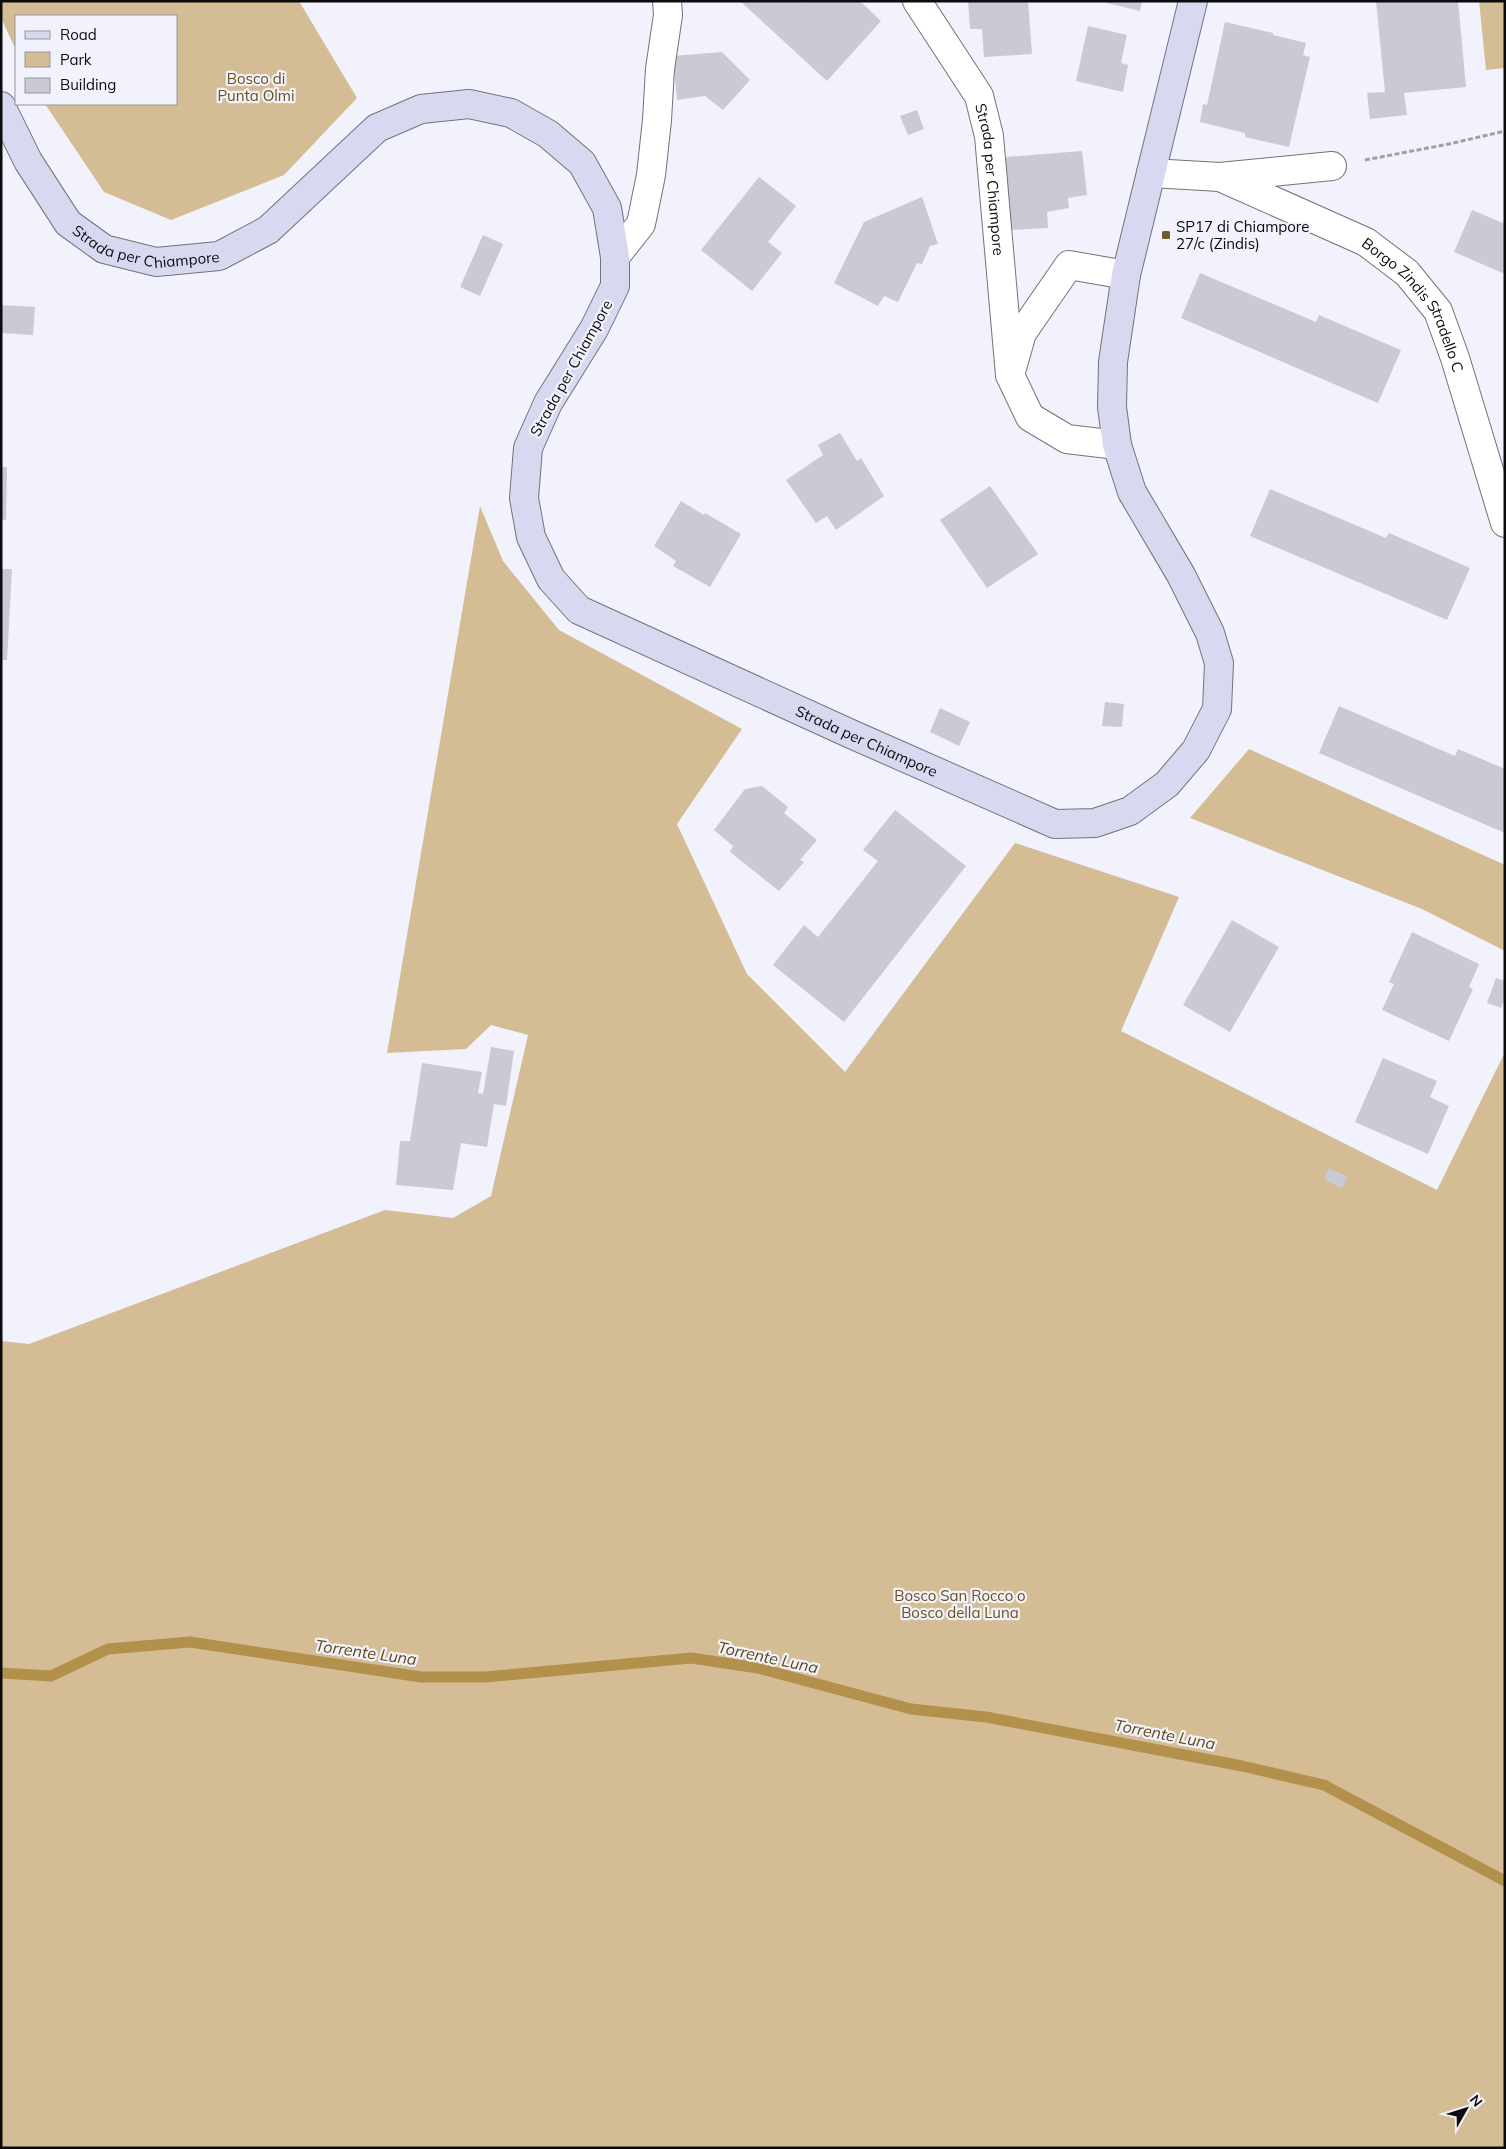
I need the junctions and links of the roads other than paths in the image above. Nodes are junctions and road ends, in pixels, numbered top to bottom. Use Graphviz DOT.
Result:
graph roads {
  1 [pos="667,1"];
  2 [pos="918,1"];
  3 [pos="1193,1"];
  4 [pos="1,106"];
  5 [pos="1332,166"];
  6 [pos="1151,172"];
  7 [pos="1220,177"];
  8 [pos="615,257"];
  9 [pos="1126,275"];
  10 [pos="1010,375"];
  11 [pos="1117,445"];
  12 [pos="1505,523"];
  1 -- 8 [label="street"];
  2 -- 10 [label="street, Strada per Chiampore"];
  3 -- 6 [label="street, Strada per Chiampore"];
  4 -- 8 [label="street, Strada per Chiampore"];
  5 -- 7 [label="street, Borgo Zindis Stradello C"];
  6 -- 7 [label="street, Borgo Zindis Stradello C"];
  6 -- 9 [label="street, Strada per Chiampore"];
  7 -- 12 [label="street, Borgo Zindis Stradello C"];
  8 -- 11 [label="street, Strada per Chiampore"];
  9 -- 10 [label="street"];
  9 -- 11 [label="street, Strada per Chiampore"];
  10 -- 11 [label="street, Strada per Chiampore"];
}
